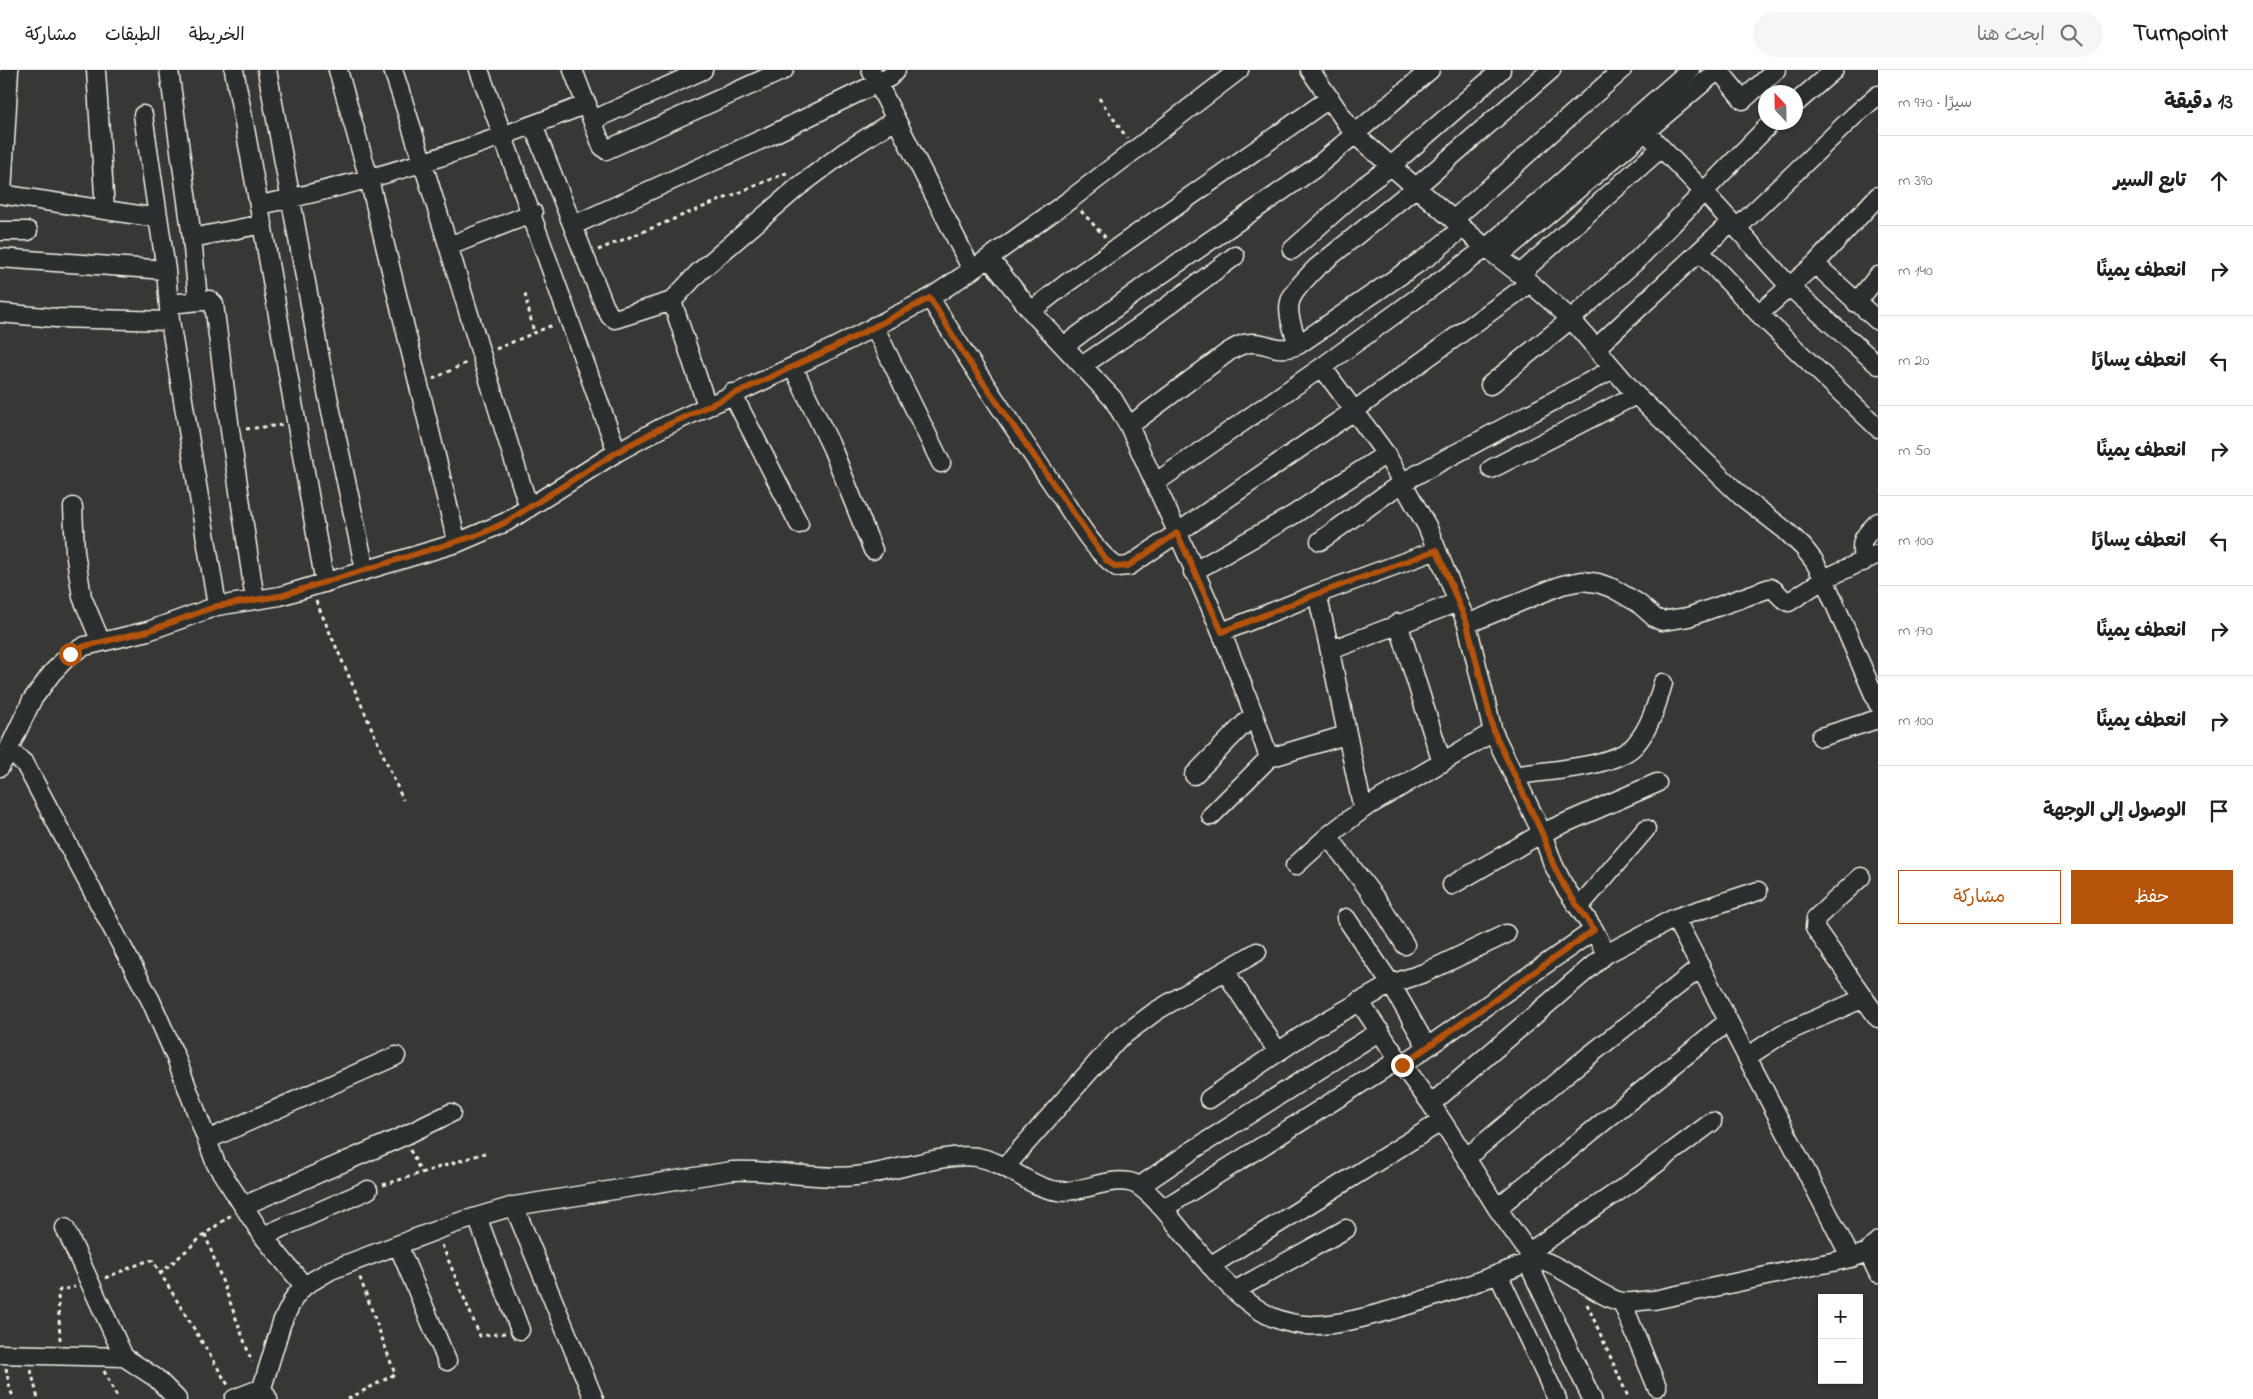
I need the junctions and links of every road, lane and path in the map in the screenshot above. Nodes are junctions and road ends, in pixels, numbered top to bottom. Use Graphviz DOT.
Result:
graph roads {
  1 [pos="9,70"];
  2 [pos="96,70"];
  3 [pos="169,70"];
  4 [pos="234,70"];
  5 [pos="266,70"];
  6 [pos="338,70"];
  7 [pos="393,70"];
  8 [pos="479,70"];
  9 [pos="573,70"];
  10 [pos="703,70"];
  11 [pos="784,70"];
  12 [pos="896,70"];
  13 [pos="1239,70"];
  14 [pos="1310,70"];
  15 [pos="1430,70"];
  16 [pos="1501,70"];
  17 [pos="1551,70"];
  18 [pos="1622,70"];
  19 [pos="1690,70"];
  20 [pos="1718,70"];
  21 [pos="1776,70"];
  22 [pos="1834,70"];
  23 [pos="874,77"];
  24 [pos="1878,95"];
  25 [pos="1803,97"];
  26 [pos="1099,98"];
  27 [pos="1330,98"];
  28 [pos="590,112"];
  29 [pos="143,115"];
  30 [pos="896,118"];
  31 [pos="533,125"];
  32 [pos="1764,130"];
  33 [pos="1646,132"];
  34 [pos="1354,134"];
  35 [pos="504,135"];
  36 [pos="1662,148"];
  37 [pos="1135,149"];
  38 [pos="424,163"];
  39 [pos="1391,166"];
  40 [pos="793,171"];
  41 [pos="369,179"];
  42 [pos="1415,188"];
  43 [pos="1705,193"];
  44 [pos="1,194"];
  45 [pos="1878,196"];
  46 [pos="291,199"];
  47 [pos="1071,199"];
  48 [pos="260,205"];
  49 [pos="105,210"];
  50 [pos="532,213"];
  51 [pos="158,218"];
  52 [pos="263,224"];
  53 [pos="1458,224"];
  54 [pos="574,225"];
  55 [pos="1734,225"];
  56 [pos="28,231"];
  57 [pos="0,232"];
  58 [pos="192,238"];
  59 [pos="449,246"];
  60 [pos="1117,250"];
  61 [pos="1292,250"];
  62 [pos="1700,252"];
  63 [pos="1492,253"];
  64 [pos="586,255"];
  65 [pos="1235,256"];
  66 [pos="0,258"];
  67 [pos="989,258"];
  68 [pos="1815,264"];
  69 [pos="166,270"];
  70 [pos="972,270"];
  71 [pos="1878,276"];
  72 [pos="1525,279"];
  73 [pos="1791,288"];
  74 [pos="525,294"];
  75 [pos="930,298"];
  76 [pos="198,300"];
  77 [pos="672,301"];
  78 [pos="1856,303"];
  79 [pos="169,304"];
  80 [pos="1031,311"];
  81 [pos="0,313"];
  82 [pos="1759,314"];
  83 [pos="1571,319"];
  84 [pos="1878,321"];
  85 [pos="170,322"];
  86 [pos="874,326"];
  87 [pos="1298,345"];
  88 [pos="1064,346"];
  89 [pos="1596,348"];
  90 [pos="481,356"];
  91 [pos="1083,365"];
  92 [pos="1878,365"];
  93 [pos="792,367"];
  94 [pos="1322,367"];
  95 [pos="1613,369"];
  96 [pos="420,385"];
  97 [pos="1490,385"];
  98 [pos="732,393"];
  99 [pos="1636,395"];
  100 [pos="707,406"];
  101 [pos="1355,410"];
  102 [pos="1129,426"];
  103 [pos="1878,428"];
  104 [pos="617,452"];
  105 [pos="1386,454"];
  106 [pos="941,463"];
  107 [pos="1491,469"];
  108 [pos="1155,482"];
  109 [pos="1404,482"];
  110 [pos="73,507"];
  111 [pos="529,508"];
  112 [pos="1878,522"];
  113 [pos="799,524"];
  114 [pos="1177,533"];
  115 [pos="1320,541"];
  116 [pos="457,543"];
  117 [pos="873,550"];
  118 [pos="1437,550"];
  119 [pos="1870,558"];
  120 [pos="365,570"];
  121 [pos="1193,572"];
  122 [pos="1824,579"];
  123 [pos="317,585"];
  124 [pos="1317,594"];
  125 [pos="255,600"];
  126 [pos="1458,602"];
  127 [pos="217,606"];
  128 [pos="1398,623"];
  129 [pos="1467,624"];
  130 [pos="1222,632"];
  131 [pos="101,642"];
  132 [pos="1331,650"];
  133 [pos="1663,683"];
  134 [pos="1878,704"];
  135 [pos="1254,714"];
  136 [pos="1878,719"];
  137 [pos="1494,732"];
  138 [pos="1346,735"];
  139 [pos="1821,737"];
  140 [pos="3,757"];
  141 [pos="1269,758"];
  142 [pos="1442,763"];
  143 [pos="1194,775"];
  144 [pos="1514,776"];
  145 [pos="1657,783"];
  146 [pos="403,800"];
  147 [pos="1363,809"];
  148 [pos="1211,816"];
  149 [pos="1646,829"];
  150 [pos="1542,833"];
  151 [pos="1328,836"];
  152 [pos="1294,866"];
  153 [pos="1861,877"];
  154 [pos="1452,885"];
  155 [pos="1758,891"];
  156 [pos="1579,907"];
  157 [pos="1346,918"];
  158 [pos="1675,918"];
  159 [pos="1594,930"];
  160 [pos="1506,934"];
  161 [pos="1405,945"];
  162 [pos="1257,952"];
  163 [pos="1606,954"];
  164 [pos="1701,967"];
  165 [pos="1225,972"];
  166 [pos="1391,984"];
  167 [pos="1359,1001"];
  168 [pos="1873,1004"];
  169 [pos="1727,1022"];
  170 [pos="1380,1031"];
  171 [pos="1427,1047"];
  172 [pos="1278,1052"];
  173 [pos="396,1056"];
  174 [pos="1747,1057"];
  175 [pos="1400,1063"];
  176 [pos="1209,1099"];
  177 [pos="1431,1104"];
  178 [pos="451,1113"];
  179 [pos="1442,1121"];
  180 [pos="1712,1122"];
  181 [pos="404,1136"];
  182 [pos="207,1140"];
  183 [pos="485,1153"];
  184 [pos="1466,1158"];
  185 [pos="1005,1167"];
  186 [pos="421,1172"];
  187 [pos="1140,1186"];
  188 [pos="368,1190"];
  189 [pos="242,1206"];
  190 [pos="514,1206"];
  191 [pos="1497,1208"];
  192 [pos="1162,1209"];
  193 [pos="477,1216"];
  194 [pos="65,1228"];
  195 [pos="1346,1229"];
  196 [pos="436,1230"];
  197 [pos="205,1234"];
  198 [pos="263,1236"];
  199 [pos="398,1245"];
  200 [pos="1873,1247"];
  201 [pos="1531,1258"];
  202 [pos="1851,1258"];
  203 [pos="354,1260"];
  204 [pos="1210,1266"];
  205 [pos="1878,1273"];
  206 [pos="160,1274"];
  207 [pos="1498,1274"];
  208 [pos="1577,1281"];
  209 [pos="91,1283"];
  210 [pos="304,1286"];
  211 [pos="1234,1291"];
  212 [pos="1622,1302"];
  213 [pos="520,1330"];
  214 [pos="2,1354"];
  215 [pos="28,1355"];
  216 [pos="61,1355"];
  217 [pos="96,1355"];
  218 [pos="124,1357"];
  219 [pos="447,1361"];
  220 [pos="1656,1387"];
  221 [pos="265,1393"];
  222 [pos="14,1399"];
  223 [pos="38,1399"];
  224 [pos="118,1399"];
  225 [pos="177,1399"];
  226 [pos="235,1399"];
  227 [pos="348,1399"];
  228 [pos="594,1399"];
  229 [pos="1557,1399"];
  230 [pos="1592,1399"];
  231 [pos="1630,1399"];
  1 -- 44 [label="street"];
  2 -- 49 [label="street"];
  3 -- 58 [label="street"];
  4 -- 48 [label="street"];
  5 -- 46 [label="street"];
  6 -- 41 [label="street"];
  7 -- 38 [label="street"];
  8 -- 35 [label="street"];
  9 -- 28 [label="street"];
  10 -- 28 [label="street"];
  11 -- 28 [label="street"];
  12 -- 23 [label="street"];
  13 -- 37 [label="street"];
  14 -- 27 [label="street"];
  15 -- 34 [label="street"];
  16 -- 39 [label="street"];
  17 -- 42 [label="street"];
  18 -- 53 [label="street"];
  19 -- 63 [label="street"];
  20 -- 21 [label="street"];
  20 -- 33 [label="street"];
  22 -- 25 [label="street"];
  23 -- 30 [label="street"];
  23 -- 54 [label="street"];
  24 -- 55 [label="street"];
  26 -- 37 [label="path"];
  27 -- 34 [label="street"];
  27 -- 60 [label="street"];
  28 -- 31 [label="street"];
  29 -- 51 [label="street"];
  30 -- 70 [label="street"];
  30 -- 77 [label="street"];
  31 -- 35 [label="street"];
  31 -- 54 [label="street"];
  32 -- 43 [label="street"];
  33 -- 36 [label="street"];
  33 -- 63 [label="street"];
  34 -- 39 [label="street"];
  34 -- 88 [label="street"];
  35 -- 38 [label="street"];
  35 -- 50 [label="street"];
  36 -- 43 [label="street"];
  36 -- 72 [label="street"];
  37 -- 47 [label="street"];
  38 -- 41 [label="street"];
  38 -- 59 [label="street"];
  39 -- 42 [label="street"];
  39 -- 61 [label="street"];
  40 -- 64 [label="path"];
  41 -- 46 [label="street"];
  41 -- 96 [label="street"];
  42 -- 53 [label="street"];
  42 -- 87 [label="street"];
  43 -- 55 [label="street"];
  43 -- 83 [label="street"];
  44 -- 49 [label="street"];
  45 -- 68 [label="street"];
  46 -- 48 [label="street"];
  46 -- 120 [label="street"];
  47 -- 60 [label="path"];
  47 -- 67 [label="street"];
  48 -- 52 [label="street"];
  49 -- 51 [label="street"];
  50 -- 59 [label="street"];
  50 -- 104 [label="street"];
  51 -- 69 [label="street"];
  52 -- 58 [label="street"];
  52 -- 123 [label="street"];
  53 -- 63 [label="street"];
  53 -- 87 [label="street"];
  54 -- 64 [label="street"];
  55 -- 62 [label="street"];
  55 -- 73 [label="street"];
  56 -- 57 [label="street"];
  58 -- 76 [label="street"];
  59 -- 90 [label="street"];
  60 -- 80 [label="street"];
  62 -- 82 [label="street"];
  62 -- 89 [label="street"];
  63 -- 72 [label="street"];
  63 -- 94 [label="street"];
  64 -- 77 [label="street"];
  65 -- 91 [label="street"];
  66 -- 69 [label="street"];
  67 -- 70 [label="street"];
  67 -- 80 [label="street"];
  68 -- 73 [label="street"];
  68 -- 78 [label="street"];
  69 -- 79 [label="street"];
  70 -- 75 [label="street"];
  71 -- 78 [label="street"];
  72 -- 83 [label="street"];
  72 -- 101 [label="street"];
  73 -- 82 [label="street"];
  73 -- 92 [label="street"];
  74 -- 90 [label="path"];
  75 -- 86 [label="street"];
  75 -- 114 [label="street"];
  76 -- 79 [label="street"];
  76 -- 125 [label="street"];
  77 -- 100 [label="street"];
  78 -- 84 [label="street"];
  79 -- 85 [label="street"];
  80 -- 88 [label="street"];
  81 -- 85 [label="street"];
  82 -- 103 [label="street"];
  83 -- 89 [label="street"];
  83 -- 97 [label="street"];
  85 -- 127 [label="street"];
  86 -- 93 [label="street"];
  86 -- 106 [label="street"];
  87 -- 102 [label="street"];
  88 -- 91 [label="street"];
  89 -- 95 [label="street"];
  90 -- 96 [label="path"];
  90 -- 111 [label="street"];
  91 -- 102 [label="street"];
  93 -- 98 [label="street"];
  93 -- 117 [label="street"];
  94 -- 101 [label="street"];
  94 -- 108 [label="street"];
  95 -- 99 [label="street"];
  95 -- 109 [label="street"];
  96 -- 116 [label="street"];
  98 -- 100 [label="street"];
  98 -- 113 [label="street"];
  99 -- 107 [label="street"];
  99 -- 122 [label="street"];
  100 -- 104 [label="street"];
  101 -- 105 [label="street"];
  101 -- 114 [label="street"];
  102 -- 108 [label="street"];
  104 -- 111 [label="street"];
  105 -- 109 [label="street"];
  105 -- 121 [label="street"];
  108 -- 114 [label="street"];
  109 -- 115 [label="street"];
  109 -- 118 [label="street"];
  110 -- 131 [label="street"];
  111 -- 116 [label="street"];
  112 -- 119 [label="street"];
  114 -- 121 [label="street"];
  116 -- 120 [label="street"];
  118 -- 124 [label="street"];
  118 -- 126 [label="street"];
  119 -- 122 [label="street"];
  120 -- 123 [label="street"];
  121 -- 130 [label="street"];
  122 -- 129 [label="street"];
  122 -- 134 [label="street"];
  123 -- 125 [label="street"];
  123 -- 146 [label="path"];
  124 -- 130 [label="street"];
  124 -- 132 [label="street"];
  125 -- 127 [label="street"];
  126 -- 128 [label="street"];
  126 -- 129 [label="street"];
  127 -- 131 [label="street"];
  128 -- 132 [label="street"];
  128 -- 142 [label="street"];
  129 -- 137 [label="street"];
  130 -- 135 [label="street"];
  131 -- 140 [label="street"];
  132 -- 138 [label="street"];
  133 -- 144 [label="street"];
  135 -- 141 [label="street"];
  135 -- 143 [label="street"];
  136 -- 139 [label="street"];
  137 -- 142 [label="street"];
  137 -- 144 [label="street"];
  138 -- 141 [label="street"];
  138 -- 147 [label="street"];
  140 -- 182 [label="street"];
  141 -- 148 [label="street"];
  142 -- 147 [label="street"];
  144 -- 150 [label="street"];
  145 -- 150 [label="street"];
  147 -- 151 [label="street"];
  149 -- 156 [label="street"];
  150 -- 154 [label="street"];
  150 -- 156 [label="street"];
  151 -- 152 [label="street"];
  151 -- 161 [label="street"];
  153 -- 168 [label="street"];
  155 -- 158 [label="street"];
  156 -- 159 [label="street"];
  157 -- 166 [label="street"];
  158 -- 163 [label="street"];
  158 -- 164 [label="street"];
  159 -- 163 [label="street"];
  159 -- 171 [label="street"];
  160 -- 166 [label="street"];
  162 -- 165 [label="street"];
  163 -- 177 [label="street"];
  164 -- 169 [label="street"];
  164 -- 184 [label="street"];
  165 -- 172 [label="street"];
  165 -- 185 [label="street"];
  166 -- 167 [label="street"];
  166 -- 171 [label="street"];
  167 -- 170 [label="street"];
  167 -- 172 [label="street"];
  168 -- 174 [label="street"];
  169 -- 174 [label="street"];
  169 -- 191 [label="street"];
  170 -- 175 [label="street"];
  170 -- 187 [label="street"];
  171 -- 175 [label="street"];
  172 -- 176 [label="street"];
  173 -- 182 [label="street"];
  174 -- 202 [label="street"];
  175 -- 177 [label="street"];
  175 -- 192 [label="street"];
  177 -- 179 [label="street"];
  178 -- 181 [label="street"];
  179 -- 184 [label="street"];
  179 -- 204 [label="street"];
  180 -- 201 [label="street"];
  181 -- 186 [label="path"];
  181 -- 189 [label="street"];
  182 -- 189 [label="street"];
  183 -- 186 [label="path"];
  184 -- 191 [label="street"];
  185 -- 187 [label="street"];
  185 -- 190 [label="street"];
  186 -- 188 [label="path"];
  187 -- 192 [label="street"];
  188 -- 198 [label="street"];
  189 -- 197 [label="path"];
  189 -- 198 [label="street"];
  190 -- 193 [label="street"];
  190 -- 228 [label="street"];
  191 -- 201 [label="street"];
  192 -- 204 [label="street"];
  193 -- 196 [label="street"];
  193 -- 213 [label="street"];
  194 -- 209 [label="street"];
  195 -- 211 [label="street"];
  196 -- 199 [label="street"];
  196 -- 213 [label="path"];
  197 -- 206 [label="path"];
  197 -- 221 [label="path"];
  198 -- 210 [label="street"];
  199 -- 203 [label="street"];
  199 -- 219 [label="street"];
  200 -- 202 [label="street"];
  200 -- 205 [label="street"];
  201 -- 207 [label="street"];
  201 -- 208 [label="street"];
  201 -- 230 [label="street"];
  202 -- 212 [label="street"];
  203 -- 210 [label="street"];
  203 -- 227 [label="path"];
  204 -- 211 [label="street"];
  206 -- 209 [label="path"];
  206 -- 226 [label="path"];
  207 -- 211 [label="street"];
  207 -- 229 [label="street"];
  208 -- 212 [label="street"];
  208 -- 231 [label="path"];
  209 -- 216 [label="path"];
  209 -- 218 [label="street"];
  210 -- 221 [label="street"];
  212 -- 220 [label="street"];
  214 -- 215 [label="street"];
  214 -- 222 [label="path"];
  215 -- 216 [label="street"];
  215 -- 223 [label="path"];
  216 -- 217 [label="street"];
  217 -- 218 [label="street"];
  217 -- 224 [label="path"];
  218 -- 225 [label="street"];
  221 -- 226 [label="street"];
}
